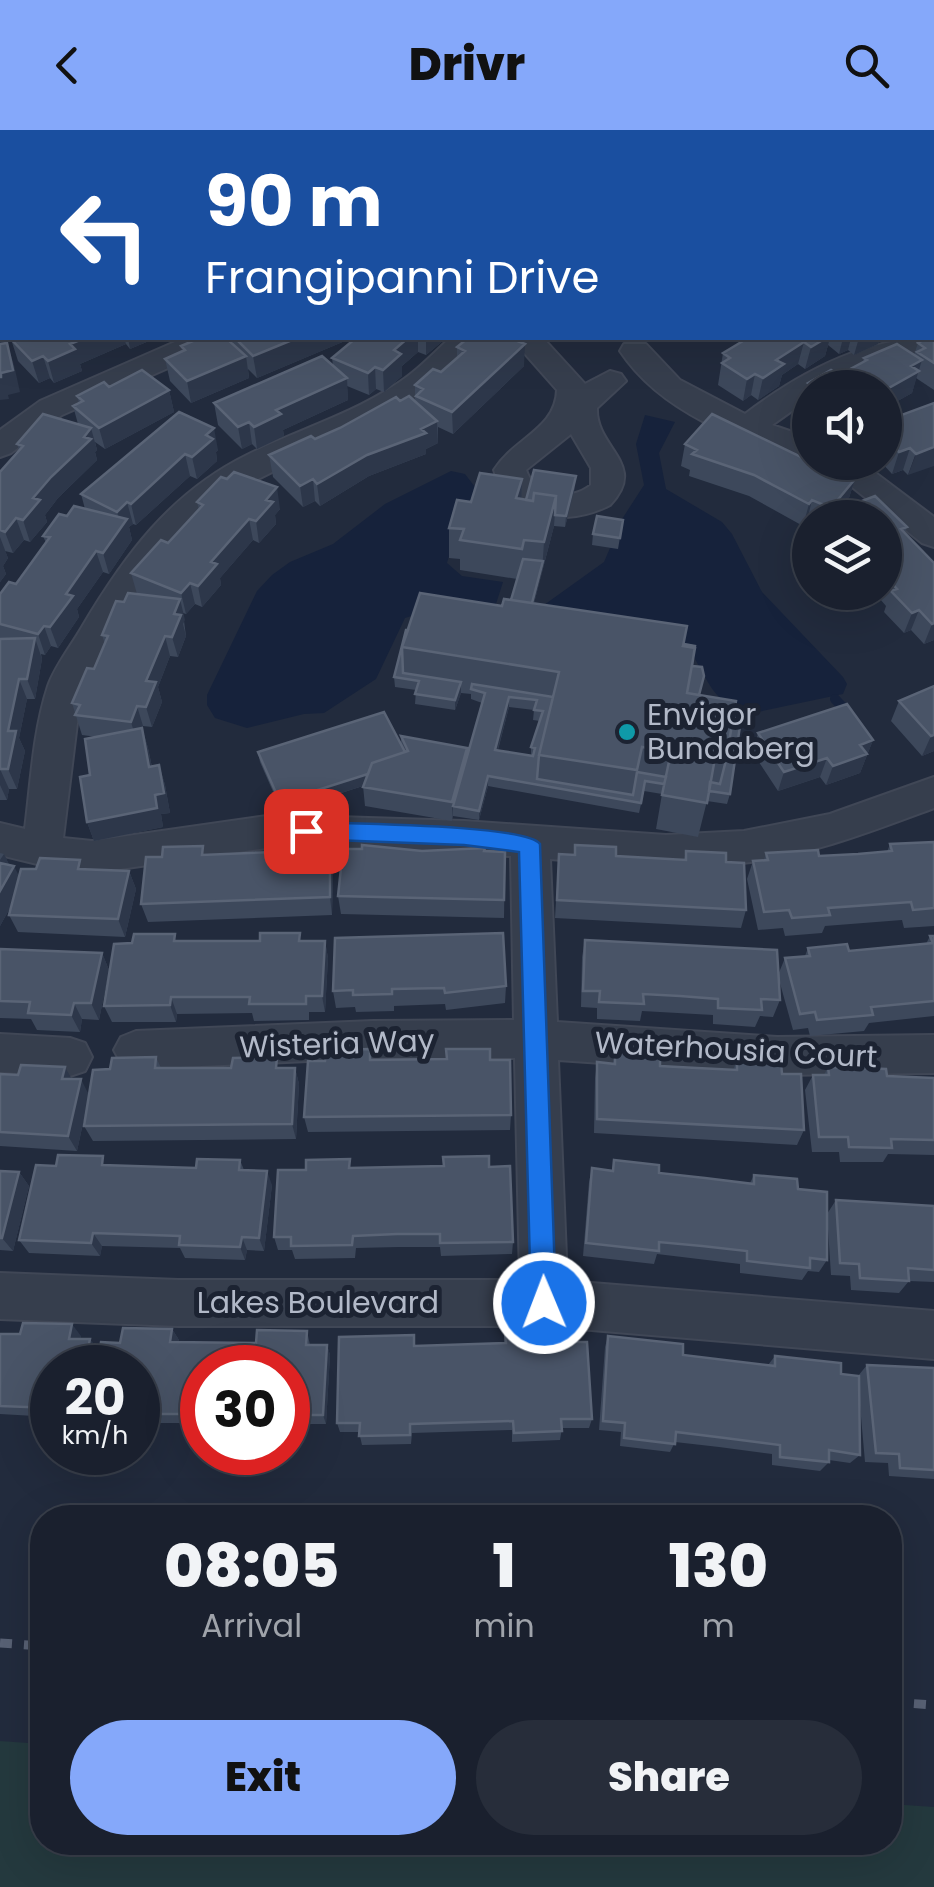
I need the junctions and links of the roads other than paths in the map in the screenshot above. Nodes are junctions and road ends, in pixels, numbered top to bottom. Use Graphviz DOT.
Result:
graph roads {
  1 [pos="204,340"];
  2 [pos="465,340"];
  3 [pos="529,340"];
  4 [pos="918,340"];
  5 [pos="629,343"];
  6 [pos="559,357"];
  7 [pos="614,380"];
  8 [pos="676,390"];
  9 [pos="750,426"];
  10 [pos="792,443"];
  11 [pos="0,445"];
  12 [pos="863,480"];
  13 [pos="934,486"];
  14 [pos="891,500"];
  15 [pos="899,500"];
  16 [pos="902,509"];
  17 [pos="934,535"];
  18 [pos="934,792"];
  19 [pos="0,838"];
  20 [pos="530,844"];
  21 [pos="38,849"];
  22 [pos="538,1041"];
  23 [pos="136,1050"];
  24 [pos="0,1053"];
  25 [pos="934,1054"];
  26 [pos="70,1058"];
  27 [pos="0,1296"];
  28 [pos="544,1303"];
  29 [pos="934,1335"];
  1 -- 11 [label="street"];
  2 -- 21 [label="street"];
  3 -- 6 [label="street"];
  4 -- 9 [label="street"];
  5 -- 7 [label="street"];
  5 -- 8 [label="street"];
  6 -- 7 [label="street"];
  6 -- 7 [label="street"];
  7 -- 8 [label="street"];
  8 -- 9 [label="street"];
  9 -- 10 [label="street"];
  12 -- 14 [label="street"];
  13 -- 15 [label="street"];
  16 -- 17 [label="street"];
  18 -- 20 [label="street"];
  19 -- 21 [label="street"];
  20 -- 21 [label="street"];
  20 -- 22 [label="street"];
  22 -- 23 [label="street, Wisteria Way"];
  22 -- 25 [label="street, Waterhousia Court"];
  22 -- 28 [label="street"];
  24 -- 26 [label="street"];
  27 -- 28 [label="street, Lakes Boulevard"];
  28 -- 29 [label="street, Lakes Boulevard"];
}
